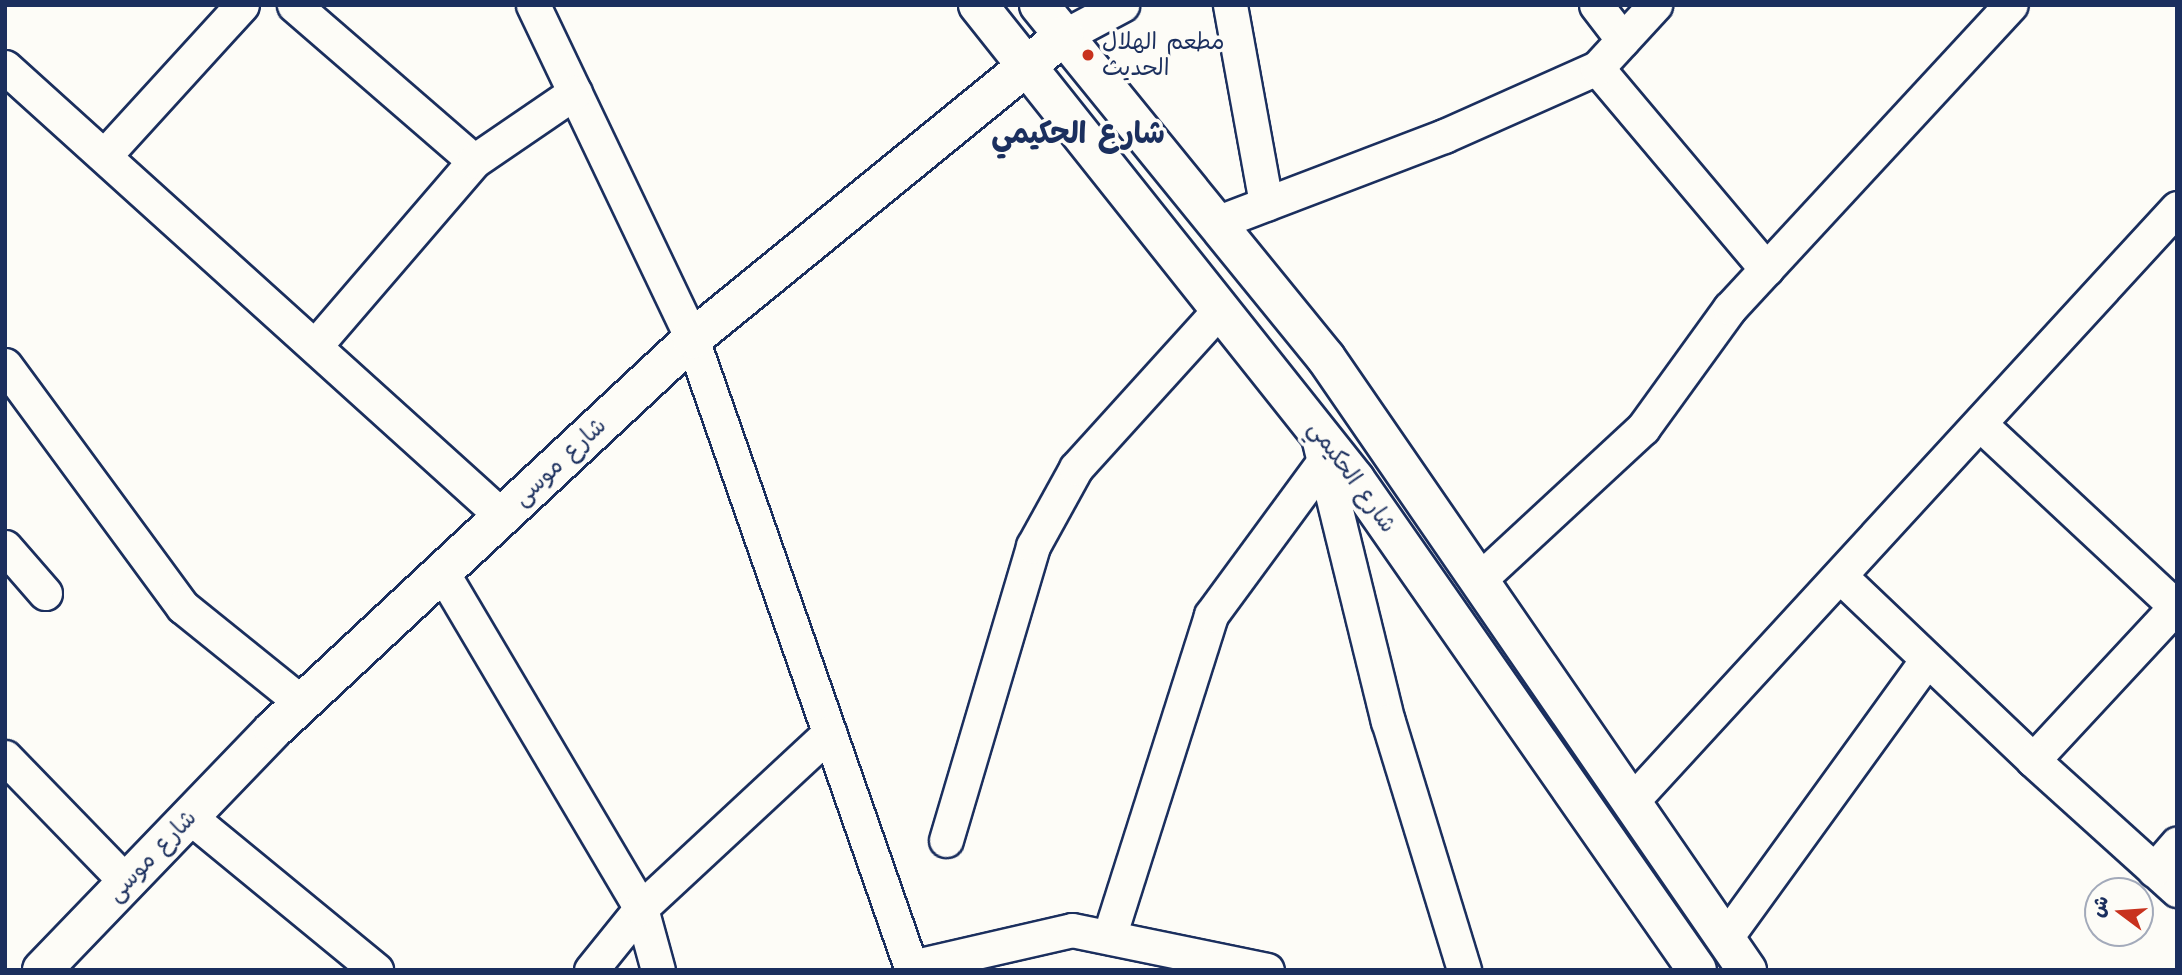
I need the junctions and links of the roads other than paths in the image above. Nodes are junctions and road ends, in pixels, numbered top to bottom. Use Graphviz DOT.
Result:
graph roads {
  1 [pos="243,5"];
  2 [pos="294,5"];
  3 [pos="533,5"];
  4 [pos="978,5"];
  5 [pos="1040,5"];
  6 [pos="1122,5"];
  7 [pos="1230,5"];
  8 [pos="1596,5"];
  9 [pos="1655,5"];
  10 [pos="2011,5"];
  11 [pos="1064,36"];
  12 [pos="1622,40"];
  13 [pos="1027,66"];
  14 [pos="5,67"];
  15 [pos="1597,68"];
  16 [pos="575,92"];
  17 [pos="105,155"];
  18 [pos="474,161"];
  19 [pos="1266,204"];
  20 [pos="2177,208"];
  21 [pos="1216,223"];
  22 [pos="1766,269"];
  23 [pos="1221,308"];
  24 [pos="692,339"];
  25 [pos="315,346"];
  26 [pos="5,365"];
  27 [pos="1980,424"];
  28 [pos="1320,444"];
  29 [pos="502,516"];
  30 [pos="5,547"];
  31 [pos="442,572"];
  32 [pos="1840,576"];
  33 [pos="1480,579"];
  34 [pos="45,593"];
  35 [pos="2176,605"];
  36 [pos="1927,660"];
  37 [pos="302,703"];
  38 [pos="829,733"];
  39 [pos="5,757"];
  40 [pos="2033,760"];
  41 [pos="1631,802"];
  42 [pos="190,817"];
  43 [pos="946,840"];
  44 [pos="2177,844"];
  45 [pos="2166,880"];
  46 [pos="126,883"];
  47 [pos="641,908"];
  48 [pos="1109,937"];
  49 [pos="1736,955"];
  50 [pos="911,968"];
  51 [pos="1257,968"];
  52 [pos="42,970"];
  53 [pos="376,970"];
  54 [pos="591,970"];
  55 [pos="658,970"];
  56 [pos="1464,970"];
  57 [pos="1697,970"];
  1 -- 17 [label="street"];
  2 -- 18 [label="street"];
  3 -- 16 [label="street"];
  4 -- 13 [label="street, شارع الحكيمي"];
  5 -- 11 [label="street, شارع الحكيمي"];
  6 -- 11 [label="street, شارع موسى"];
  7 -- 19 [label="street"];
  8 -- 12 [label="street"];
  9 -- 12 [label="street"];
  10 -- 22 [label="street"];
  11 -- 13 [label="street, شارع موسى"];
  11 -- 21 [label="street, شارع الحكيمي"];
  12 -- 15 [label="street"];
  13 -- 23 [label="street, شارع الحكيمي"];
  13 -- 24 [label="street, شارع موسى"];
  14 -- 17 [label="street"];
  15 -- 19 [label="street"];
  15 -- 22 [label="street"];
  16 -- 18 [label="street"];
  16 -- 24 [label="street"];
  17 -- 25 [label="street"];
  18 -- 25 [label="street"];
  19 -- 21 [label="street"];
  20 -- 27 [label="street"];
  21 -- 33 [label="street, شارع الحكيمي"];
  22 -- 33 [label="street"];
  23 -- 28 [label="street, شارع الحكيمي"];
  23 -- 43 [label="street"];
  24 -- 29 [label="street, شارع موسى"];
  24 -- 38 [label="street"];
  25 -- 29 [label="street"];
  26 -- 37 [label="street"];
  27 -- 32 [label="street"];
  27 -- 35 [label="street"];
  28 -- 48 [label="street"];
  28 -- 56 [label="street"];
  28 -- 57 [label="street, شارع الحكيمي"];
  29 -- 31 [label="street, شارع موسى"];
  30 -- 34 [label="street"];
  31 -- 37 [label="street, شارع موسى"];
  31 -- 47 [label="street"];
  32 -- 36 [label="street"];
  32 -- 41 [label="street"];
  33 -- 41 [label="street, شارع الحكيمي"];
  35 -- 40 [label="street"];
  36 -- 40 [label="street"];
  36 -- 49 [label="street"];
  37 -- 42 [label="street, شارع موسى"];
  38 -- 47 [label="street"];
  38 -- 50 [label="street"];
  39 -- 46 [label="street"];
  40 -- 45 [label="street"];
  41 -- 49 [label="street, شارع الحكيمي"];
  42 -- 46 [label="street, شارع موسى"];
  42 -- 53 [label="street"];
  44 -- 45 [label="street"];
  46 -- 52 [label="street, شارع موسى"];
  47 -- 54 [label="street"];
  47 -- 55 [label="street"];
  48 -- 50 [label="street"];
  48 -- 51 [label="street"];
}
